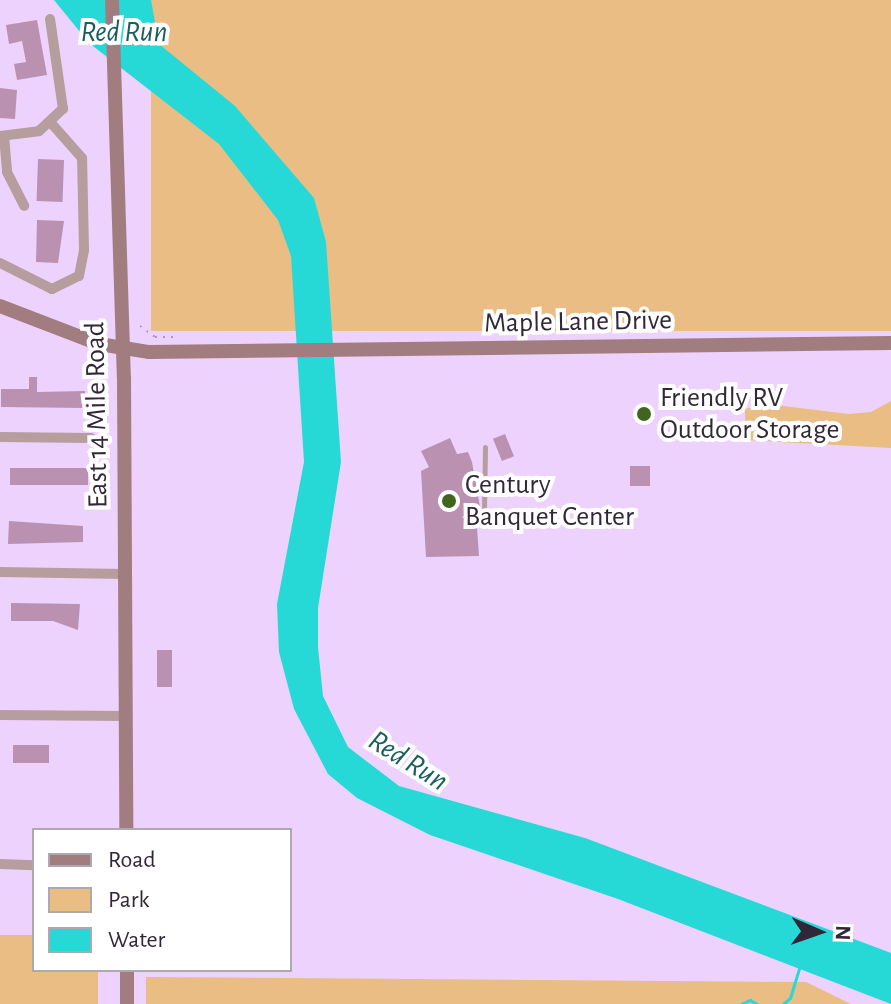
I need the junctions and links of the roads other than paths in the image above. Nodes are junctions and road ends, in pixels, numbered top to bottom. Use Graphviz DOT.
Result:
graph roads {
  1 [pos="112,0"];
  2 [pos="50,19"];
  3 [pos="51,123"];
  4 [pos="2,136"];
  5 [pos="24,206"];
  6 [pos="0,263"];
  7 [pos="0,306"];
  8 [pos="891,343"];
  9 [pos="123,349"];
  10 [pos="0,437"];
  11 [pos="91,438"];
  12 [pos="485,447"];
  13 [pos="497,525"];
  14 [pos="0,572"];
  15 [pos="125,574"];
  16 [pos="0,715"];
  17 [pos="126,716"];
  18 [pos="126,828"];
  19 [pos="0,864"];
  20 [pos="32,865"];
  21 [pos="127,972"];
  22 [pos="127,1004"];
  1 -- 9 [label="main road, East 14 Mile Road"];
  2 -- 3 [label="street"];
  3 -- 4 [label="street"];
  3 -- 6 [label="street"];
  4 -- 5 [label="street"];
  7 -- 9 [label="main road, Maple Lane Drive"];
  8 -- 9 [label="main road, Maple Lane Drive"];
  9 -- 15 [label="main road, East 14 Mile Road"];
  10 -- 11 [label="street"];
  12 -- 13 [label="lane"];
  14 -- 15 [label="street"];
  15 -- 17 [label="main road, East 14 Mile Road"];
  16 -- 17 [label="street"];
  17 -- 18 [label="main road, East 14 Mile Road"];
  19 -- 20 [label="street"];
  21 -- 22 [label="main road"];
}
